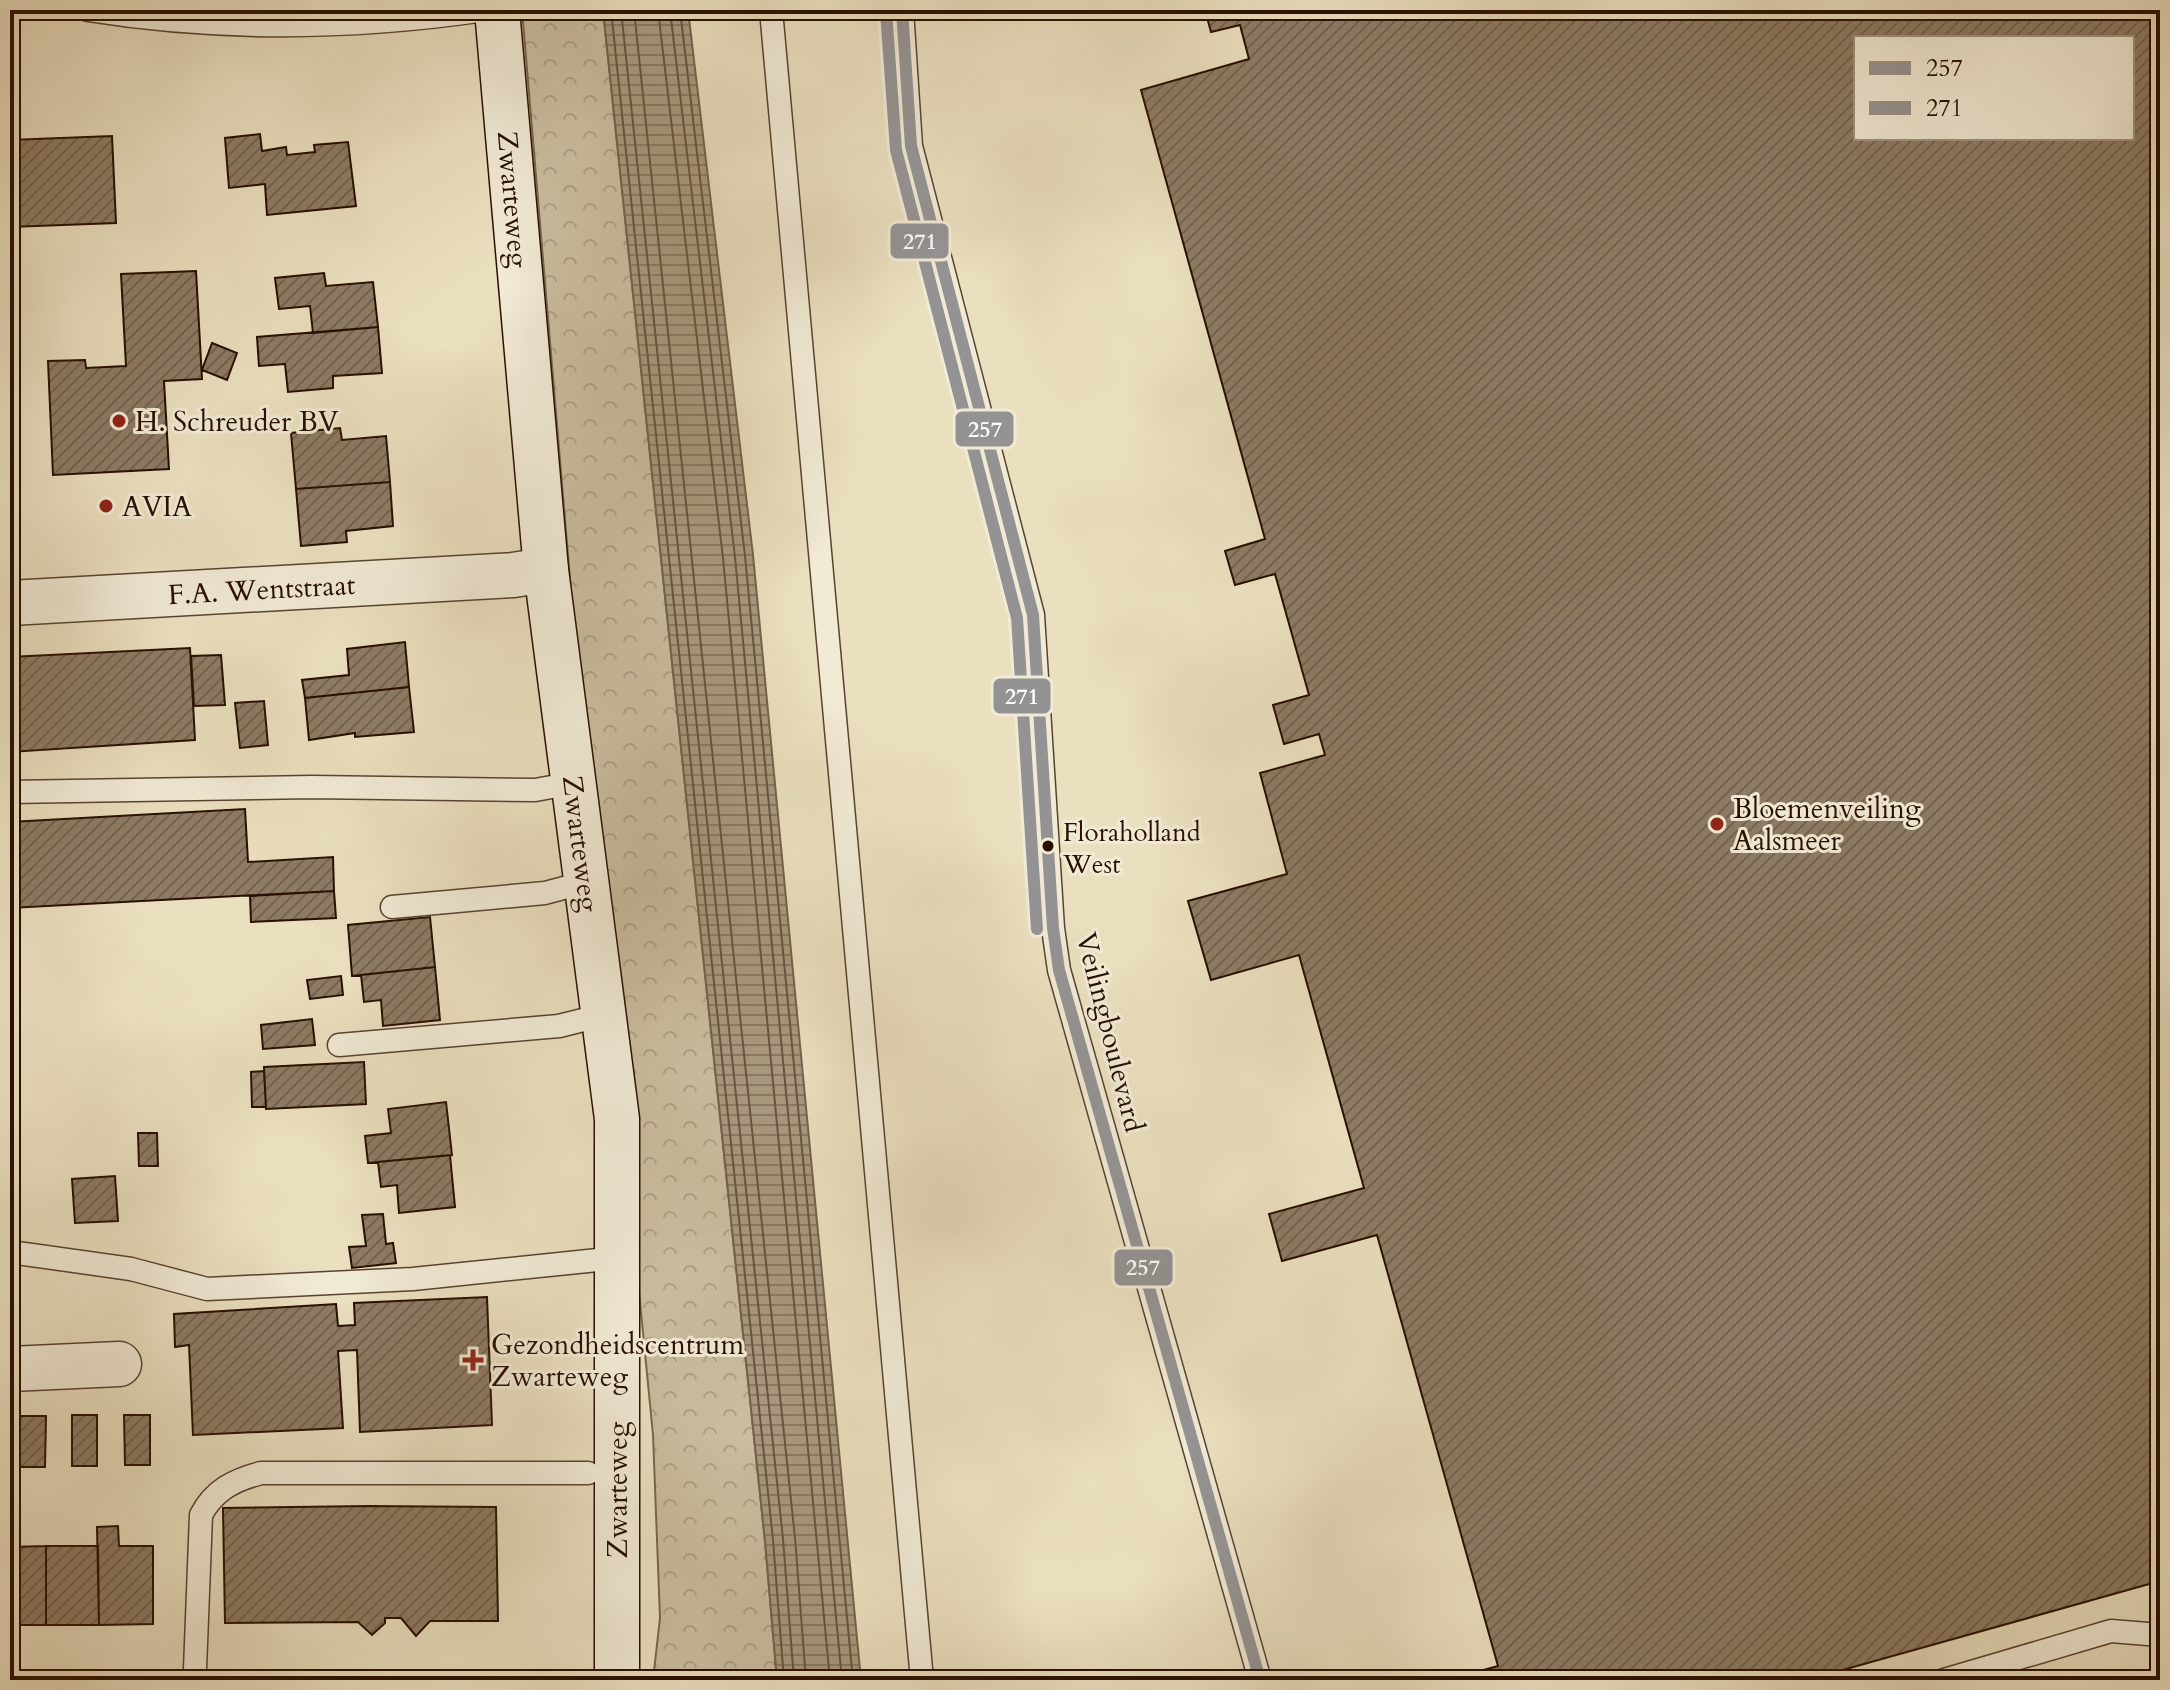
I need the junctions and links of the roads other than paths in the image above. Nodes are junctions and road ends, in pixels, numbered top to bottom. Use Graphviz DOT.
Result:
graph roads {
  1 [pos="88,10"];
  2 [pos="485,10"];
  3 [pos="497,10"];
  4 [pos="771,10"];
  5 [pos="902,10"];
  6 [pos="530,572"];
  7 [pos="10,603"];
  8 [pos="574,783"];
  9 [pos="10,792"];
  10 [pos="586,882"];
  11 [pos="392,907"];
  12 [pos="603,1015"];
  13 [pos="339,1045"];
  14 [pos="10,1252"];
  15 [pos="617,1258"];
  16 [pos="119,1364"];
  17 [pos="10,1369"];
  18 [pos="588,1473"];
  19 [pos="2160,1635"];
  20 [pos="197,1680"];
  21 [pos="617,1680"];
  22 [pos="922,1680"];
  23 [pos="1260,1680"];
  24 [pos="1944,1680"];
  1 -- 2 [label="lane"];
  3 -- 6 [label="street, Zwarteweg"];
  4 -- 22 [label="lane"];
  5 -- 23 [label="lane, Veilingboulevard"];
  6 -- 7 [label="street, F.A. Wentstraat"];
  6 -- 8 [label="street, Zwarteweg"];
  8 -- 9 [label="lane"];
  8 -- 10 [label="street, Zwarteweg"];
  10 -- 11 [label="lane"];
  10 -- 12 [label="street, Zwarteweg"];
  12 -- 13 [label="lane"];
  12 -- 15 [label="street, Zwarteweg"];
  14 -- 15 [label="lane"];
  15 -- 21 [label="street, Zwarteweg"];
  16 -- 17 [label="street"];
  18 -- 20 [label="lane"];
  19 -- 24 [label="lane"];
}
